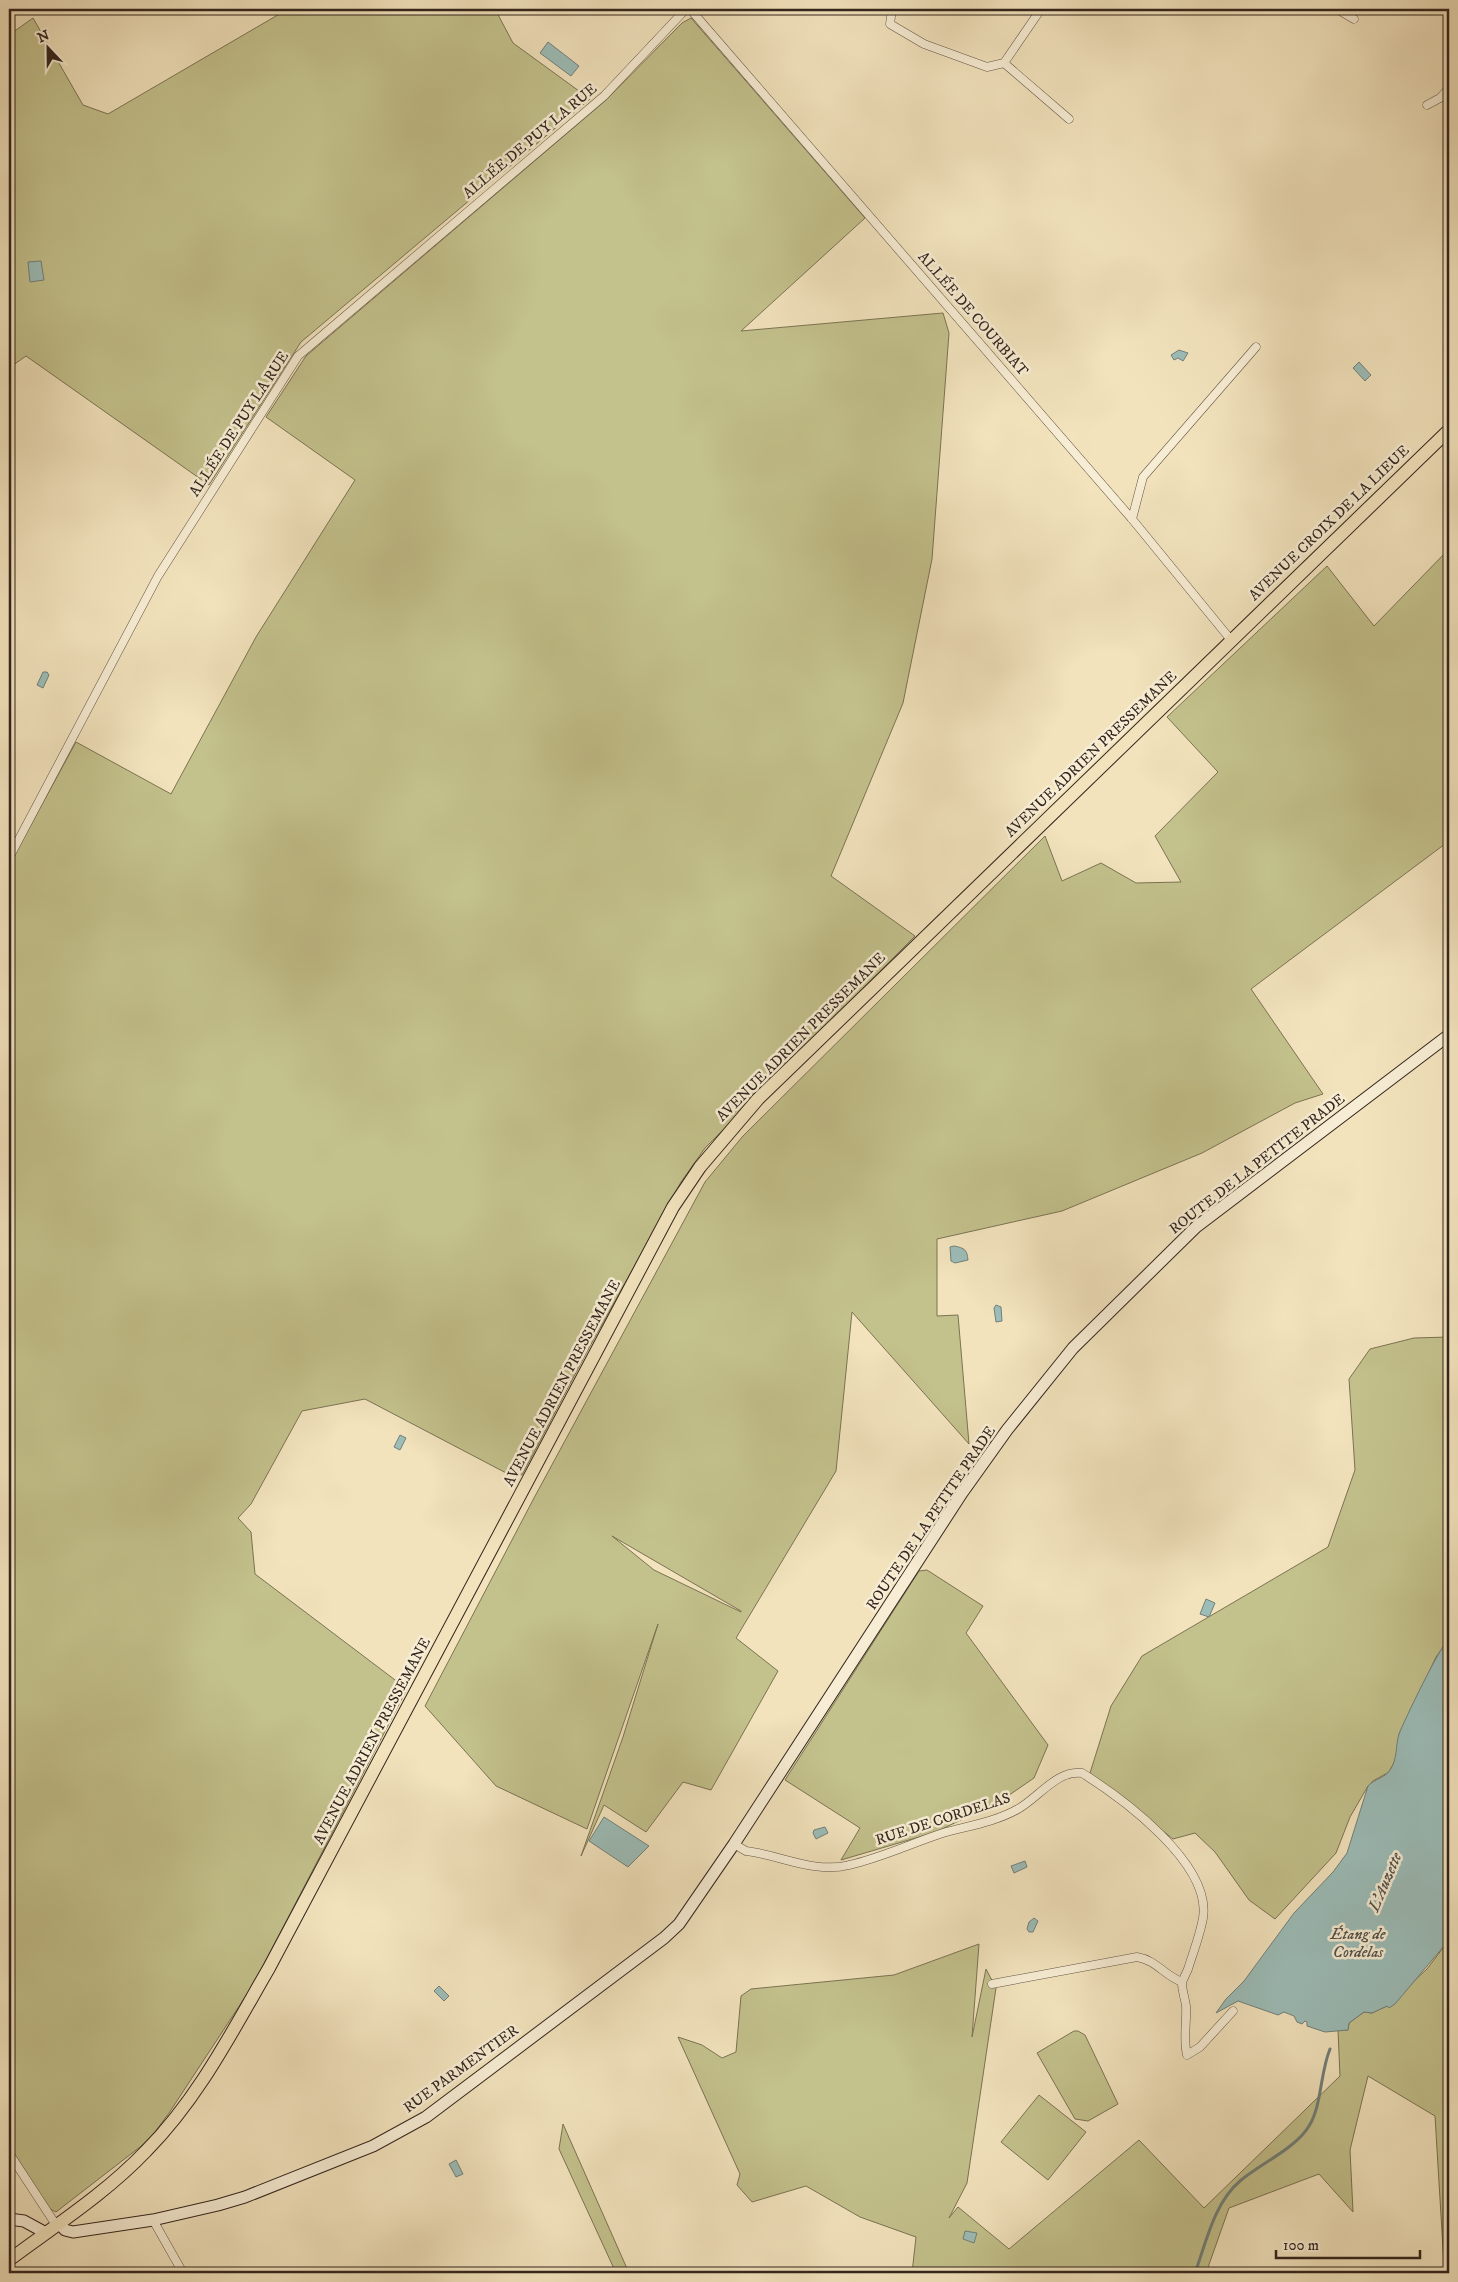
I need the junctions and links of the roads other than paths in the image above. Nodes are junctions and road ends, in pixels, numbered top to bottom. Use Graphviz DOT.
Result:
graph roads {
  1 [pos="686,9"];
  2 [pos="690,9"];
  3 [pos="892,9"];
  4 [pos="1041,9"];
  5 [pos="1337,9"];
  6 [pos="1354,19"];
  7 [pos="1004,63"];
  8 [pos="1449,88"];
  9 [pos="1427,105"];
  10 [pos="1069,118"];
  11 [pos="1256,347"];
  12 [pos="1449,430"];
  13 [pos="1132,519"];
  14 [pos="1232,640"];
  15 [pos="9,858"];
  16 [pos="1449,1035"];
  17 [pos="734,1844"];
  18 [pos="1182,1982"];
  19 [pos="992,1984"];
  20 [pos="1233,2011"];
  21 [pos="9,2152"];
  22 [pos="9,2219"];
  23 [pos="153,2220"];
  24 [pos="54,2227"];
  25 [pos="9,2260"];
  26 [pos="183,2273"];
  1 -- 15 [label="street, ALLÉE DE PUY LA RUE"];
  2 -- 13 [label="street, ALLÉE DE COURBIAT"];
  3 -- 7 [label="street"];
  4 -- 7 [label="street"];
  5 -- 6 [label="street"];
  7 -- 10 [label="street"];
  8 -- 9 [label="street"];
  11 -- 13 [label="street"];
  12 -- 14 [label="main road, AVENUE CROIX DE LA LIEUE"];
  13 -- 14 [label="street, ALLÉE DE COURBIAT"];
  14 -- 24 [label="main road, AVENUE ADRIEN PRESSEMANE"];
  16 -- 17 [label="street, ROUTE DE LA PETITE PRADE"];
  17 -- 18 [label="street, RUE DE CORDELAS"];
  17 -- 23 [label="street, RUE PARMENTIER"];
  18 -- 19 [label="street"];
  18 -- 20 [label="street, RUE DE CORDELAS"];
  21 -- 24 [label="street"];
  22 -- 24 [label="street, RUE PARMENTIER"];
  23 -- 24 [label="street, RUE PARMENTIER"];
  23 -- 26 [label="street"];
  24 -- 25 [label="main road, AVENUE ADRIEN PRESSEMANE"];
}
